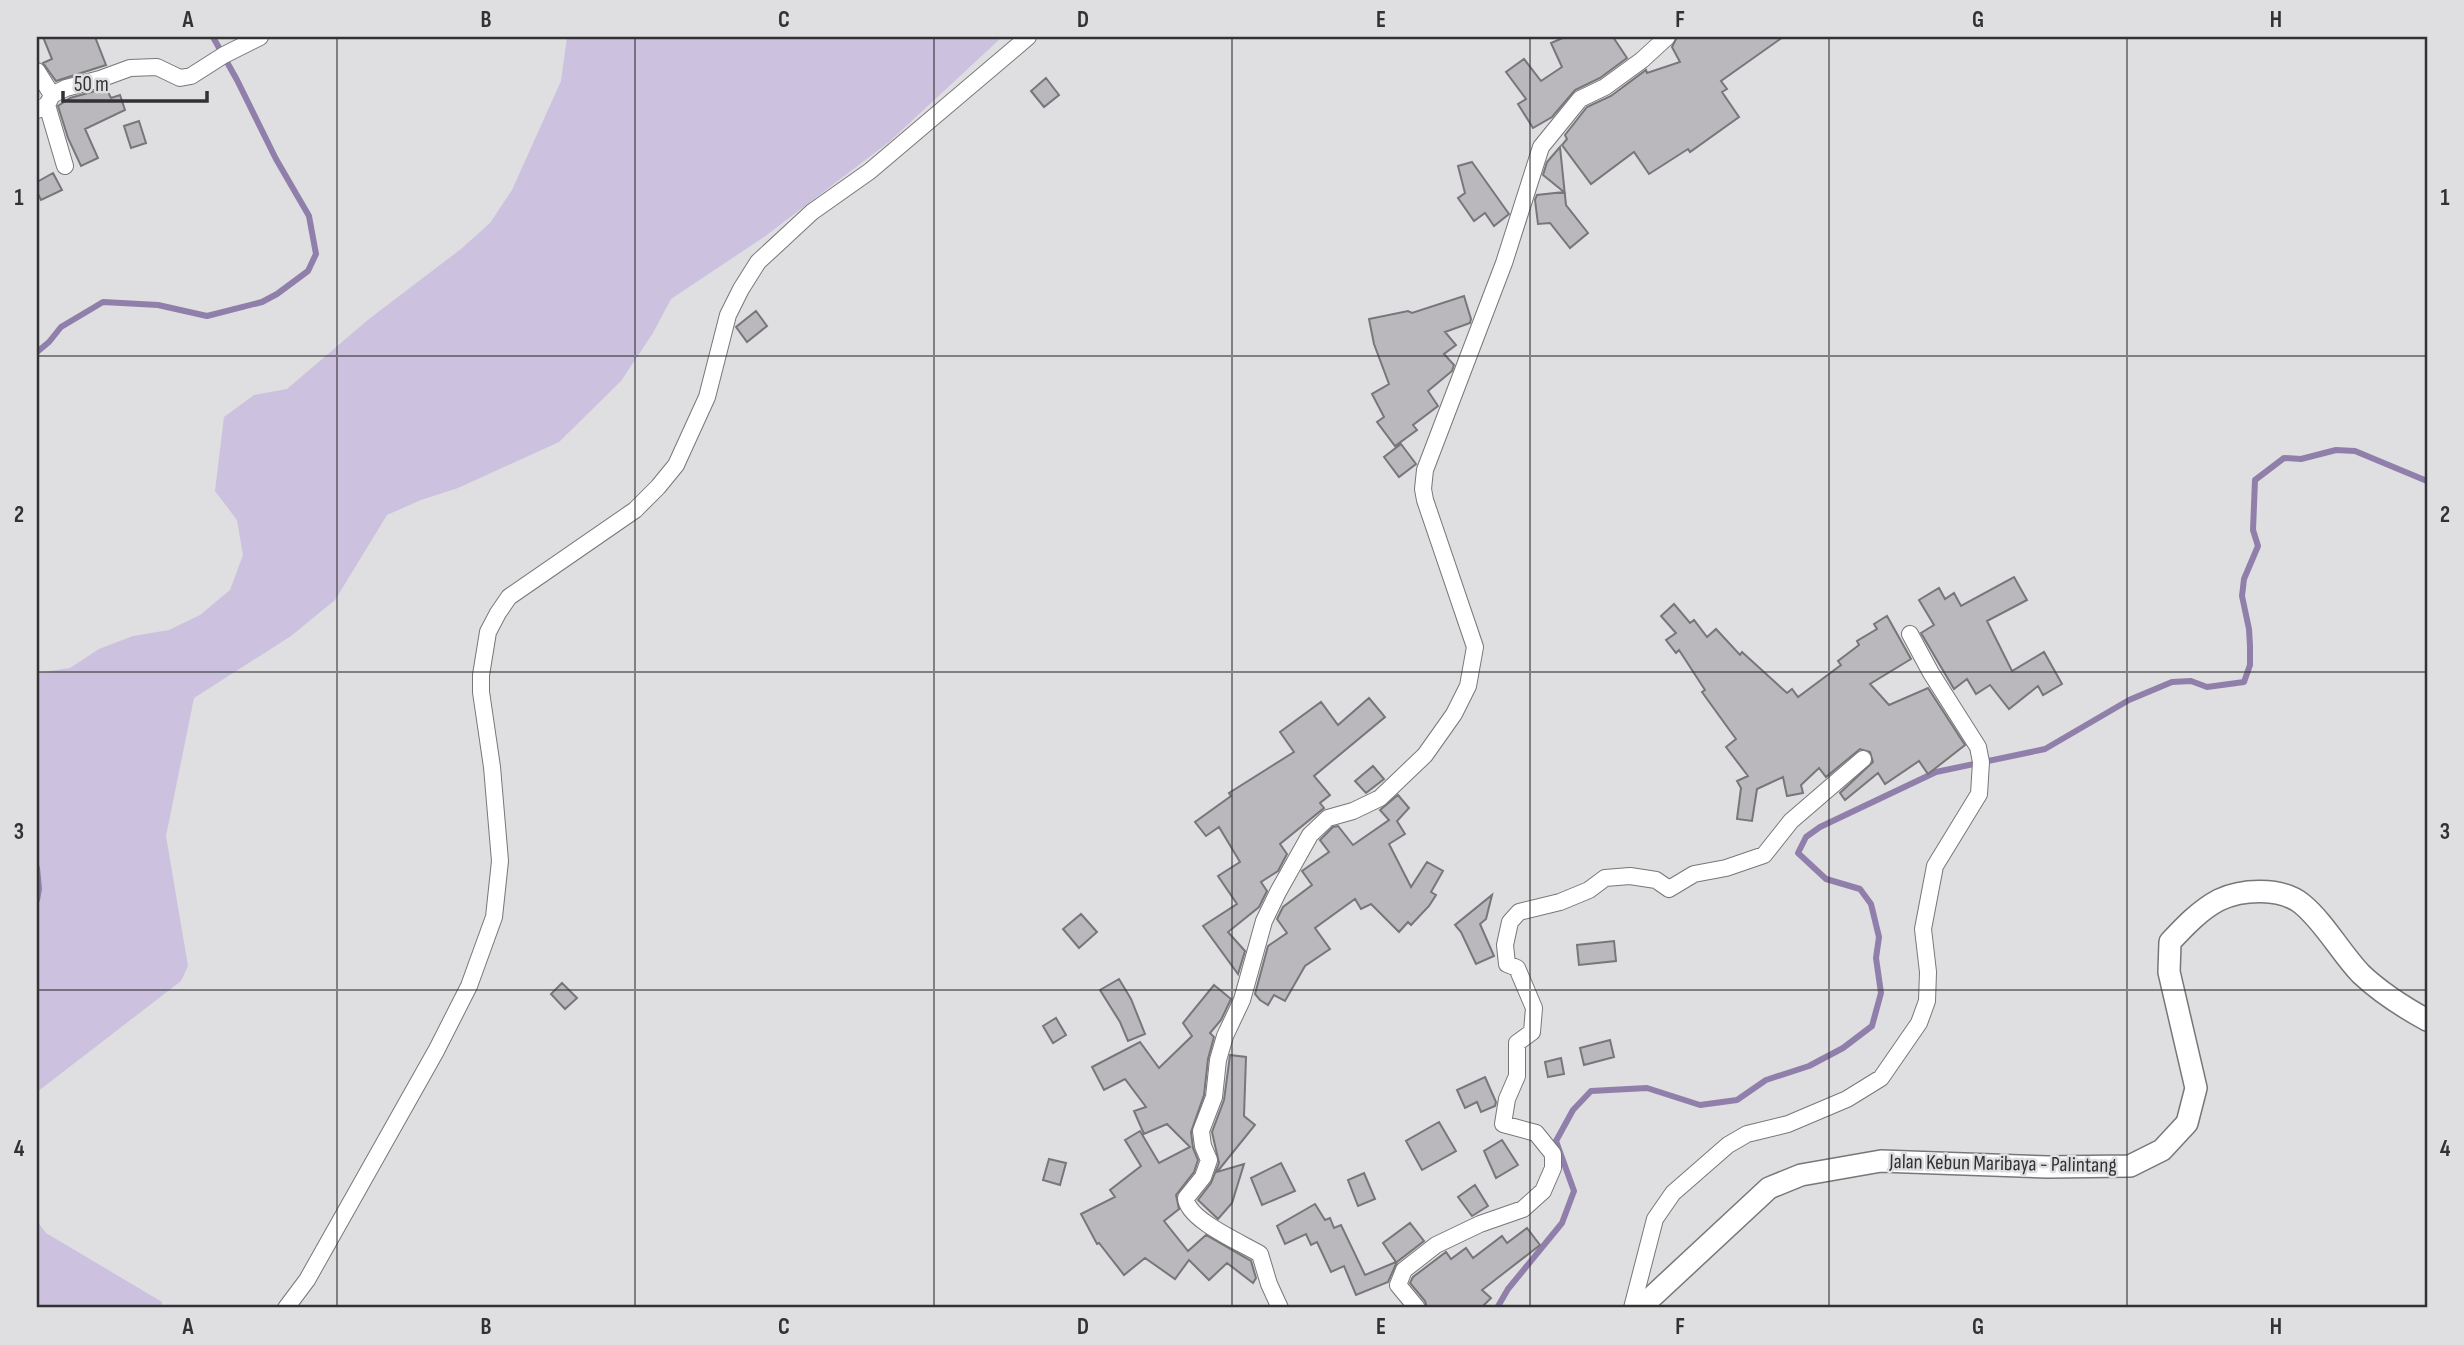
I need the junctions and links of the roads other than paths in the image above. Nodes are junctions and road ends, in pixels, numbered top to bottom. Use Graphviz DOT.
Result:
graph roads {
  1 [pos="260,37"];
  2 [pos="1028,37"];
  3 [pos="1667,37"];
  4 [pos="37,71"];
  5 [pos="45,103"];
  6 [pos="65,166"];
  7 [pos="1910,634"];
  8 [pos="1863,759"];
  9 [pos="2427,1020"];
  10 [pos="286,1308"];
  11 [pos="1280,1308"];
  12 [pos="1417,1308"];
  13 [pos="1632,1308"];
  14 [pos="1640,1308"];
  1 -- 5 [label="street"];
  2 -- 10 [label="street"];
  3 -- 11 [label="street"];
  4 -- 5 [label="street"];
  5 -- 6 [label="street"];
  7 -- 13 [label="street"];
  8 -- 12 [label="street"];
  9 -- 14 [label="street, Jalan Kebun Maribaya - Palintang"];
}
